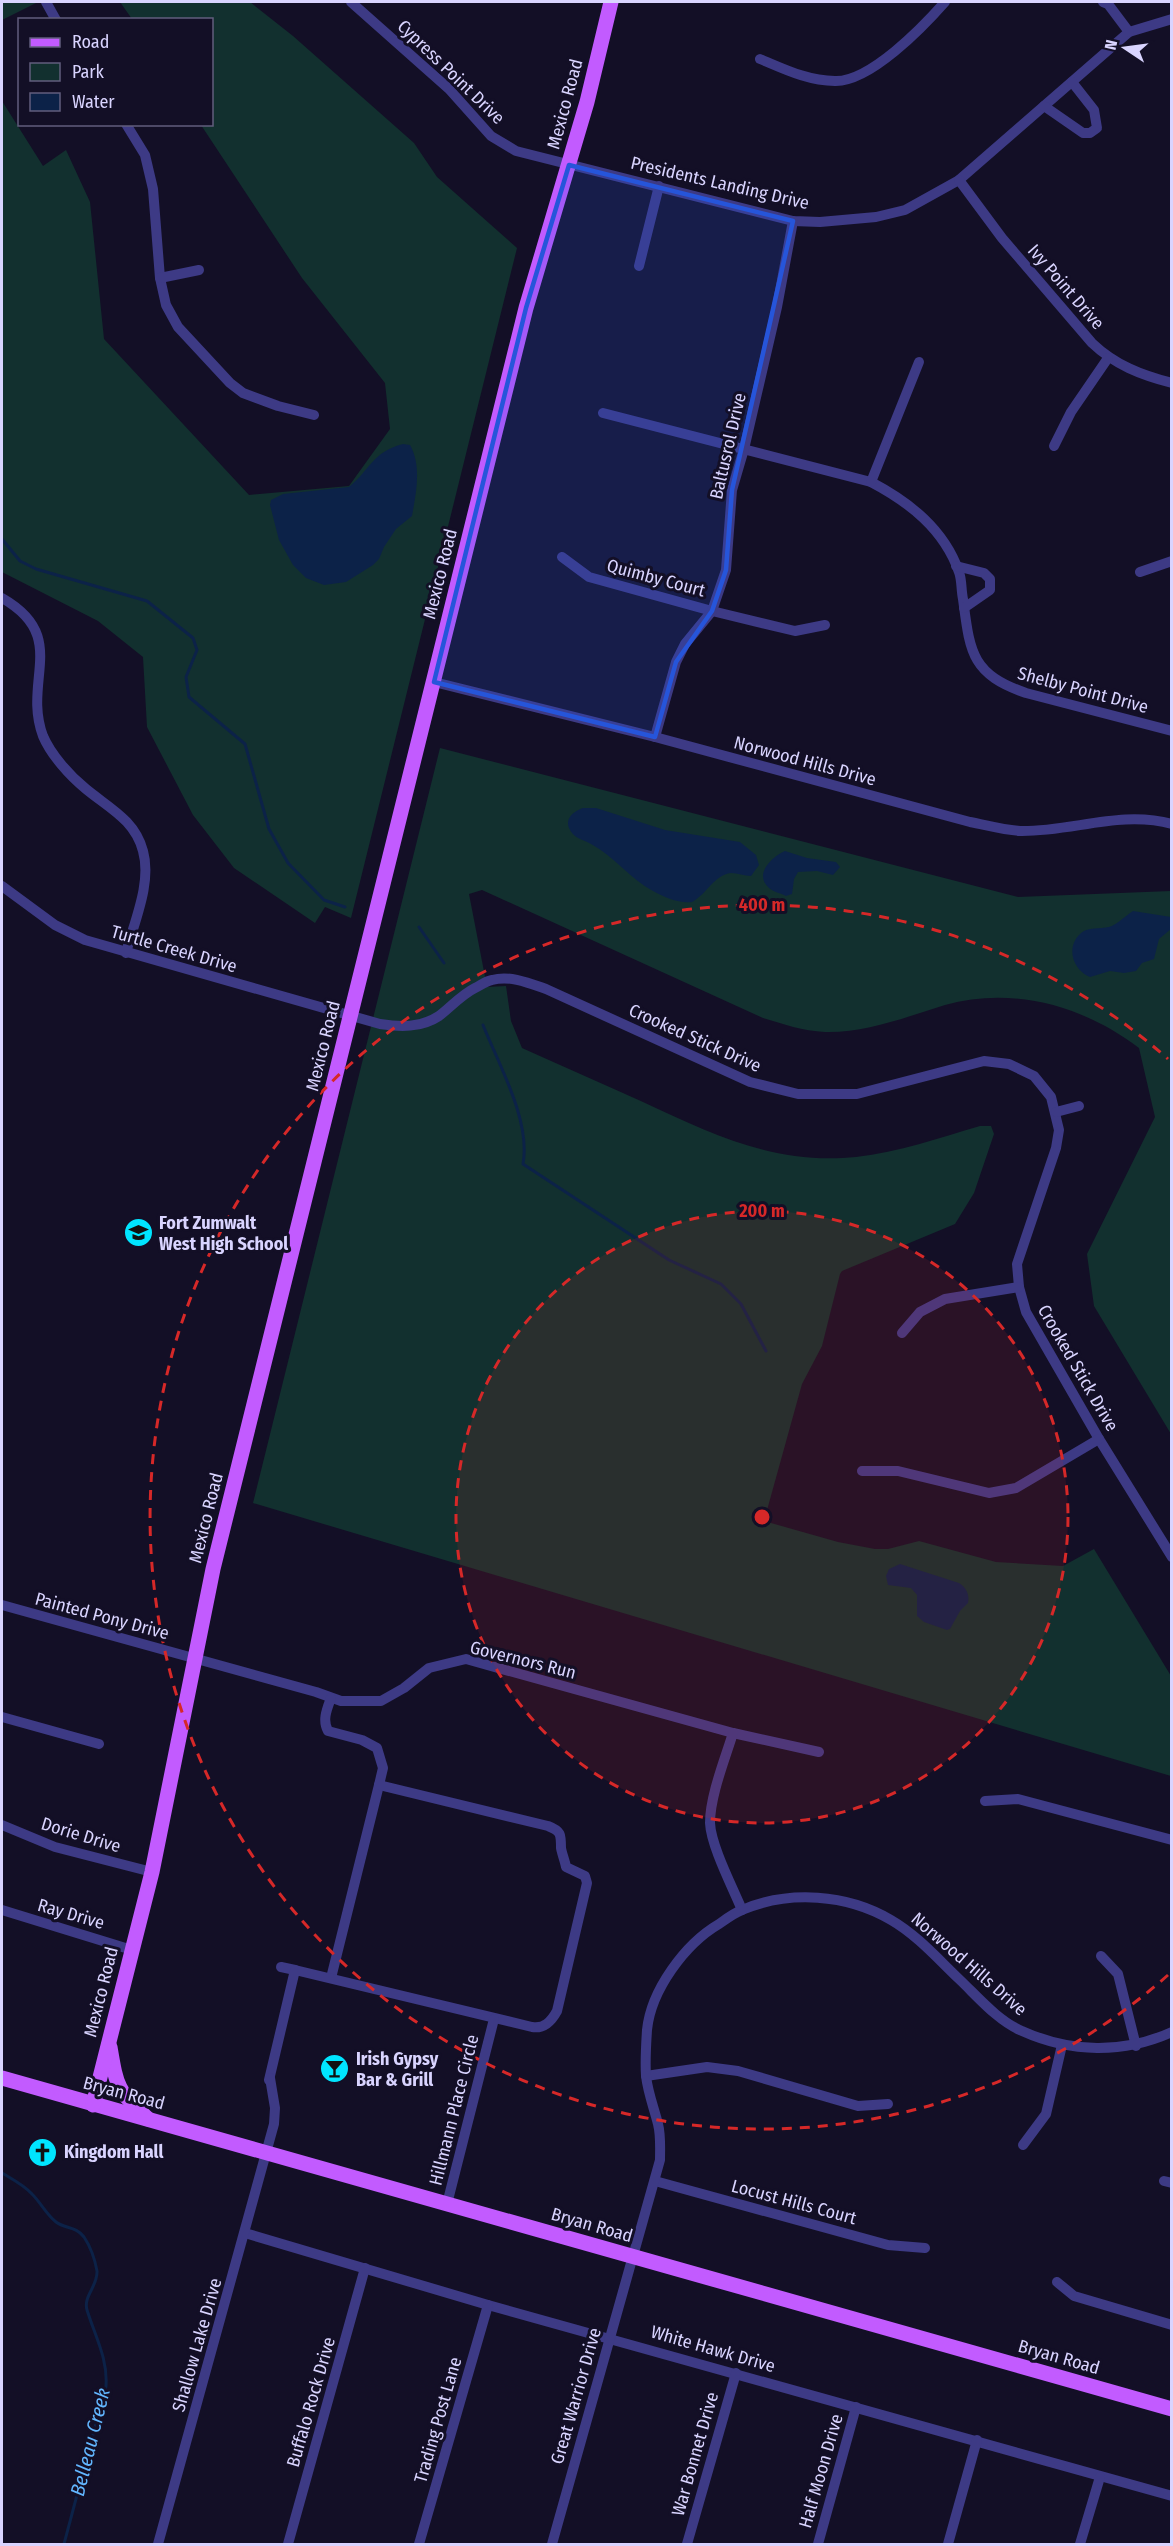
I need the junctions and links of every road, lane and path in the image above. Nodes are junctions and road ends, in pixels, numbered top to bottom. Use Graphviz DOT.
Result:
graph roads {
  1 [pos="46,2"];
  2 [pos="353,2"];
  3 [pos="611,2"];
  4 [pos="945,2"];
  5 [pos="1103,2"];
  6 [pos="55,18"];
  7 [pos="1172,19"];
  8 [pos="1129,32"];
  9 [pos="760,59"];
  10 [pos="1072,82"];
  11 [pos="1044,106"];
  12 [pos="127,126"];
  13 [pos="569,165"];
  14 [pos="959,180"];
  15 [pos="659,186"];
  16 [pos="793,221"];
  17 [pos="639,266"];
  18 [pos="200,270"];
  19 [pos="160,278"];
  20 [pos="1108,358"];
  21 [pos="919,362"];
  22 [pos="1172,383"];
  23 [pos="603,413"];
  24 [pos="314,415"];
  25 [pos="1054,446"];
  26 [pos="744,449"];
  27 [pos="871,482"];
  28 [pos="562,557"];
  29 [pos="1172,561"];
  30 [pos="956,566"];
  31 [pos="1140,572"];
  32 [pos="2,598"];
  33 [pos="964,608"];
  34 [pos="712,611"];
  35 [pos="825,625"];
  36 [pos="434,682"];
  37 [pos="1172,731"];
  38 [pos="655,737"];
  39 [pos="1172,824"];
  40 [pos="2,886"];
  41 [pos="126,953"];
  42 [pos="351,1016"];
  43 [pos="1079,1106"];
  44 [pos="1056,1112"];
  45 [pos="1019,1287"];
  46 [pos="902,1333"];
  47 [pos="1099,1439"];
  48 [pos="862,1471"];
  49 [pos="1172,1557"];
  50 [pos="2,1605"];
  51 [pos="193,1658"];
  52 [pos="331,1698"];
  53 [pos="2,1717"];
  54 [pos="733,1733"];
  55 [pos="99,1744"];
  56 [pos="819,1752"];
  57 [pos="379,1785"];
  58 [pos="985,1801"];
  59 [pos="2,1825"];
  60 [pos="1172,1840"];
  61 [pos="152,1872"];
  62 [pos="2,1910"];
  63 [pos="742,1910"];
  64 [pos="132,1950"];
  65 [pos="1101,1956"];
  66 [pos="281,1967"];
  67 [pos="295,1970"];
  68 [pos="331,1978"];
  69 [pos="494,2019"];
  70 [pos="1172,2032"];
  71 [pos="109,2041"];
  72 [pos="1062,2045"];
  73 [pos="1136,2046"];
  74 [pos="646,2076"];
  75 [pos="2,2078"];
  76 [pos="888,2104"];
  77 [pos="93,2105"];
  78 [pos="149,2120"];
  79 [pos="1023,2145"];
  80 [pos="266,2153"];
  81 [pos="655,2181"];
  82 [pos="447,2204"];
  83 [pos="245,2232"];
  84 [pos="925,2248"];
  85 [pos="633,2257"];
  86 [pos="365,2268"];
  87 [pos="1057,2282"];
  88 [pos="488,2305"];
  89 [pos="1172,2325"];
  90 [pos="610,2338"];
  91 [pos="736,2373"];
  92 [pos="856,2407"];
  93 [pos="1172,2409"];
  94 [pos="977,2440"];
  95 [pos="1100,2477"];
  96 [pos="1172,2496"];
  97 [pos="158,2544"];
  98 [pos="288,2544"];
  99 [pos="419,2544"];
  100 [pos="552,2544"];
  101 [pos="687,2544"];
  102 [pos="818,2544"];
  103 [pos="948,2544"];
  104 [pos="1080,2544"];
  1 -- 6 [label="street"];
  2 -- 13 [label="street, Cypress Point Drive"];
  3 -- 13 [label="main road, Mexico Road"];
  4 -- 9 [label="street"];
  5 -- 8 [label="street"];
  7 -- 8 [label="street, Presidents Landing Drive"];
  8 -- 10 [label="street, Presidents Landing Drive"];
  10 -- 11 [label="street, Presidents Landing Drive"];
  10 -- 11 [label="street"];
  11 -- 14 [label="street, Presidents Landing Drive"];
  12 -- 19 [label="street"];
  13 -- 15 [label="street, Presidents Landing Drive"];
  13 -- 36 [label="main road, Mexico Road"];
  14 -- 16 [label="street, Presidents Landing Drive"];
  14 -- 20 [label="street, Ivy Point Drive"];
  15 -- 16 [label="street, Presidents Landing Drive"];
  15 -- 17 [label="street"];
  16 -- 26 [label="street, Baltusrol Drive"];
  18 -- 19 [label="street"];
  19 -- 24 [label="street"];
  20 -- 22 [label="street, Ivy Point Drive"];
  20 -- 25 [label="street"];
  21 -- 27 [label="street"];
  23 -- 26 [label="street, Shelby Point Drive"];
  26 -- 27 [label="street, Shelby Point Drive"];
  26 -- 34 [label="street, Baltusrol Drive"];
  27 -- 30 [label="street, Shelby Point Drive"];
  28 -- 34 [label="street, Quimby Court"];
  29 -- 31 [label="street"];
  30 -- 33 [label="street, Shelby Point Drive"];
  30 -- 33 [label="street"];
  32 -- 41 [label="street"];
  33 -- 37 [label="street, Shelby Point Drive"];
  34 -- 35 [label="street, Quimby Court"];
  34 -- 38 [label="street, Baltusrol Drive"];
  36 -- 38 [label="street, Norwood Hills Drive"];
  36 -- 42 [label="main road, Mexico Road"];
  38 -- 39 [label="street, Norwood Hills Drive"];
  40 -- 41 [label="street, Turtle Creek Drive"];
  41 -- 42 [label="street, Turtle Creek Drive"];
  42 -- 44 [label="street, Crooked Stick Drive"];
  42 -- 51 [label="main road, Mexico Road"];
  43 -- 44 [label="street"];
  44 -- 45 [label="street, Crooked Stick Drive"];
  45 -- 46 [label="street"];
  45 -- 47 [label="street, Crooked Stick Drive"];
  47 -- 48 [label="street"];
  47 -- 49 [label="street, Crooked Stick Drive"];
  50 -- 51 [label="street, Painted Pony Drive"];
  51 -- 52 [label="street, Governors Run"];
  51 -- 61 [label="main road, Mexico Road"];
  52 -- 54 [label="street, Governors Run"];
  52 -- 57 [label="street"];
  53 -- 55 [label="street"];
  54 -- 56 [label="street, Governors Run"];
  54 -- 63 [label="street"];
  57 -- 68 [label="street"];
  57 -- 69 [label="street, Hillmann Place Circle"];
  58 -- 60 [label="street"];
  59 -- 61 [label="street, Dorie Drive"];
  61 -- 64 [label="main road, Mexico Road"];
  62 -- 64 [label="street, Ray Drive"];
  63 -- 72 [label="street, Norwood Hills Drive"];
  63 -- 74 [label="street, Norwood Hills Drive"];
  64 -- 71 [label="main road, Mexico Road"];
  65 -- 73 [label="street"];
  66 -- 67 [label="street"];
  67 -- 68 [label="street"];
  67 -- 80 [label="street, Shallow Lake Drive"];
  68 -- 69 [label="street"];
  69 -- 82 [label="street, Hillmann Place Circle"];
  70 -- 73 [label="street, Norwood Hills Drive"];
  71 -- 77 [label="main road, Mexico Road"];
  71 -- 78 [label="main road"];
  72 -- 73 [label="street, Norwood Hills Drive"];
  72 -- 79 [label="street"];
  74 -- 76 [label="street"];
  74 -- 81 [label="street, Norwood Hills Drive"];
  75 -- 77 [label="main road, Bryan Road"];
  77 -- 78 [label="main road, Bryan Road"];
  78 -- 80 [label="main road, Bryan Road"];
  80 -- 82 [label="main road, Bryan Road"];
  80 -- 83 [label="street, Shallow Lake Drive"];
  81 -- 84 [label="street, Locust Hills Court"];
  81 -- 85 [label="street, Norwood Hills Drive"];
  82 -- 85 [label="main road, Bryan Road"];
  83 -- 86 [label="street, White Hawk Drive"];
  83 -- 97 [label="street, Shallow Lake Drive"];
  85 -- 90 [label="street, Great Warrior Drive"];
  85 -- 93 [label="main road, Bryan Road"];
  86 -- 88 [label="street, White Hawk Drive"];
  86 -- 98 [label="street, Buffalo Rock Drive"];
  87 -- 89 [label="street"];
  88 -- 90 [label="street, White Hawk Drive"];
  88 -- 99 [label="street, Trading Post Lane"];
  90 -- 91 [label="street, White Hawk Drive"];
  90 -- 100 [label="street, Great Warrior Drive"];
  91 -- 92 [label="street, White Hawk Drive"];
  91 -- 101 [label="street, War Bonnet Drive"];
  92 -- 94 [label="street, White Hawk Drive"];
  92 -- 102 [label="street, Half Moon Drive"];
  94 -- 95 [label="street, White Hawk Drive"];
  94 -- 103 [label="street"];
  95 -- 96 [label="street, White Hawk Drive"];
  95 -- 104 [label="street"];
}
